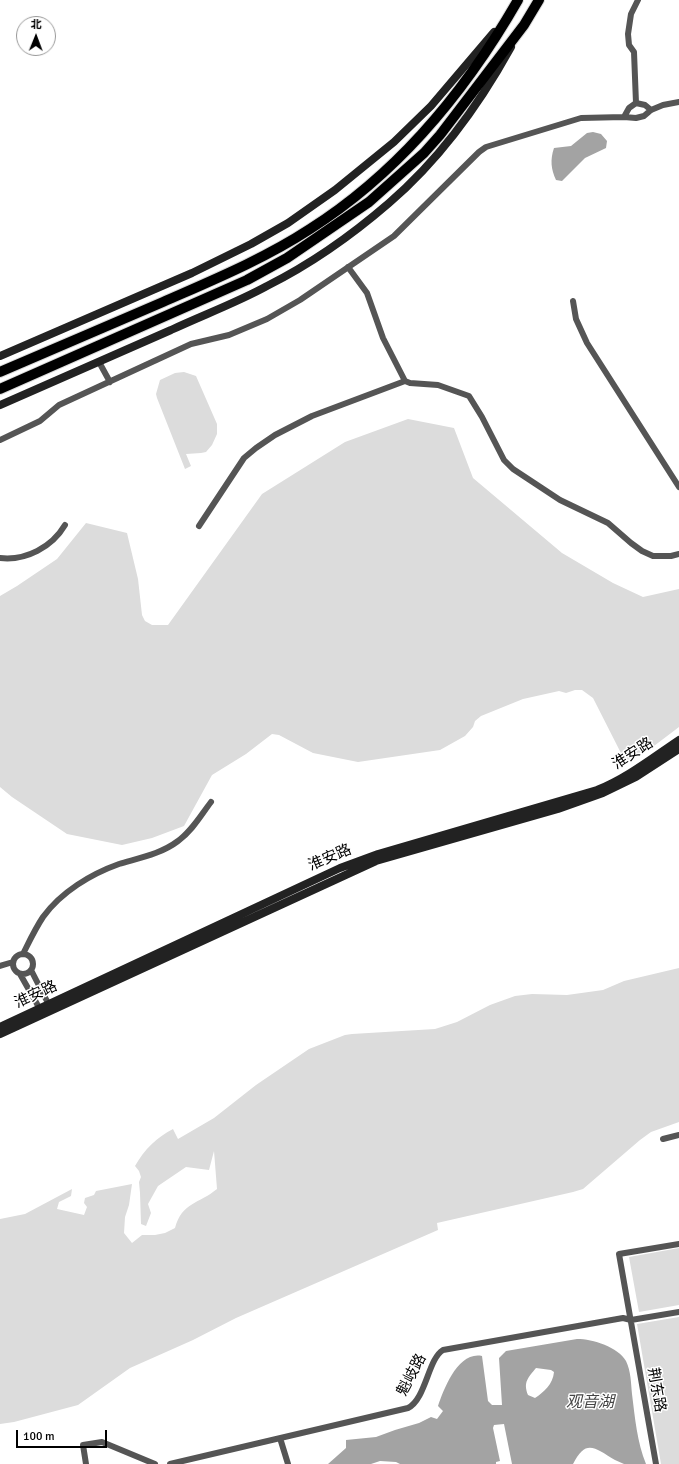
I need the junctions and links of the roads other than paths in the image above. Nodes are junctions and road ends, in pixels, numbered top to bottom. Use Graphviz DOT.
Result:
graph roads {
  1 [pos="539,0"];
  2 [pos="638,0"];
  3 [pos="516,4"];
  4 [pos="524,25"];
  5 [pos="679,102"];
  6 [pos="636,103"];
  7 [pos="652,110"];
  8 [pos="624,117"];
  9 [pos="348,267"];
  10 [pos="573,301"];
  11 [pos="0,356"];
  12 [pos="99,362"];
  13 [pos="0,372"];
  14 [pos="404,381"];
  15 [pos="110,382"];
  16 [pos="0,389"];
  17 [pos="0,404"];
  18 [pos="0,440"];
  19 [pos="679,487"];
  20 [pos="65,525"];
  21 [pos="199,526"];
  22 [pos="679,554"];
  23 [pos="0,558"];
  24 [pos="679,740"];
  25 [pos="679,750"];
  26 [pos="212,802"];
  27 [pos="23,954"];
  28 [pos="13,962"];
  29 [pos="0,966"];
  30 [pos="32,970"];
  31 [pos="20,974"];
  32 [pos="50,1007"];
  33 [pos="42,1012"];
  34 [pos="0,1027"];
  35 [pos="0,1034"];
  36 [pos="679,1134"];
  37 [pos="663,1139"];
  38 [pos="679,1244"];
  39 [pos="679,1312"];
  40 [pos="631,1320"];
  41 [pos="280,1438"];
  42 [pos="86,1464"];
  43 [pos="156,1464"];
  44 [pos="170,1464"];
  45 [pos="288,1464"];
  46 [pos="656,1464"];
  1 -- 4 [label="highway"];
  2 -- 6 [label="street"];
  3 -- 11 [label="main road"];
  3 -- 13 [label="highway"];
  4 -- 12 [label="main road"];
  4 -- 16 [label="highway"];
  5 -- 7 [label="street"];
  6 -- 7 [label="street"];
  6 -- 8 [label="street"];
  7 -- 8 [label="street"];
  8 -- 9 [label="street"];
  9 -- 14 [label="street"];
  9 -- 15 [label="street"];
  10 -- 19 [label="street"];
  12 -- 15 [label="street"];
  12 -- 17 [label="main road"];
  14 -- 21 [label="street"];
  14 -- 22 [label="street"];
  15 -- 18 [label="street"];
  20 -- 23 [label="street"];
  24 -- 32 [label="main road, 淮安路"];
  25 -- 32 [label="main road, 淮安路"];
  26 -- 27 [label="street"];
  27 -- 28 [label="street"];
  27 -- 30 [label="street"];
  28 -- 29 [label="street"];
  28 -- 31 [label="street"];
  30 -- 31 [label="street"];
  30 -- 32 [label="street"];
  31 -- 33 [label="street"];
  32 -- 33 [label="main road, 淮安路"];
  33 -- 34 [label="main road, 淮安路"];
  33 -- 35 [label="main road, 淮安路"];
  36 -- 37 [label="street"];
  38 -- 40 [label="street, 荆东路"];
  39 -- 40 [label="street, 魁岐路"];
  40 -- 41 [label="street, 魁岐路"];
  40 -- 46 [label="street, 荆东路"];
  41 -- 44 [label="street, 魁岐路"];
  41 -- 45 [label="street"];
  42 -- 43 [label="street"];
}
